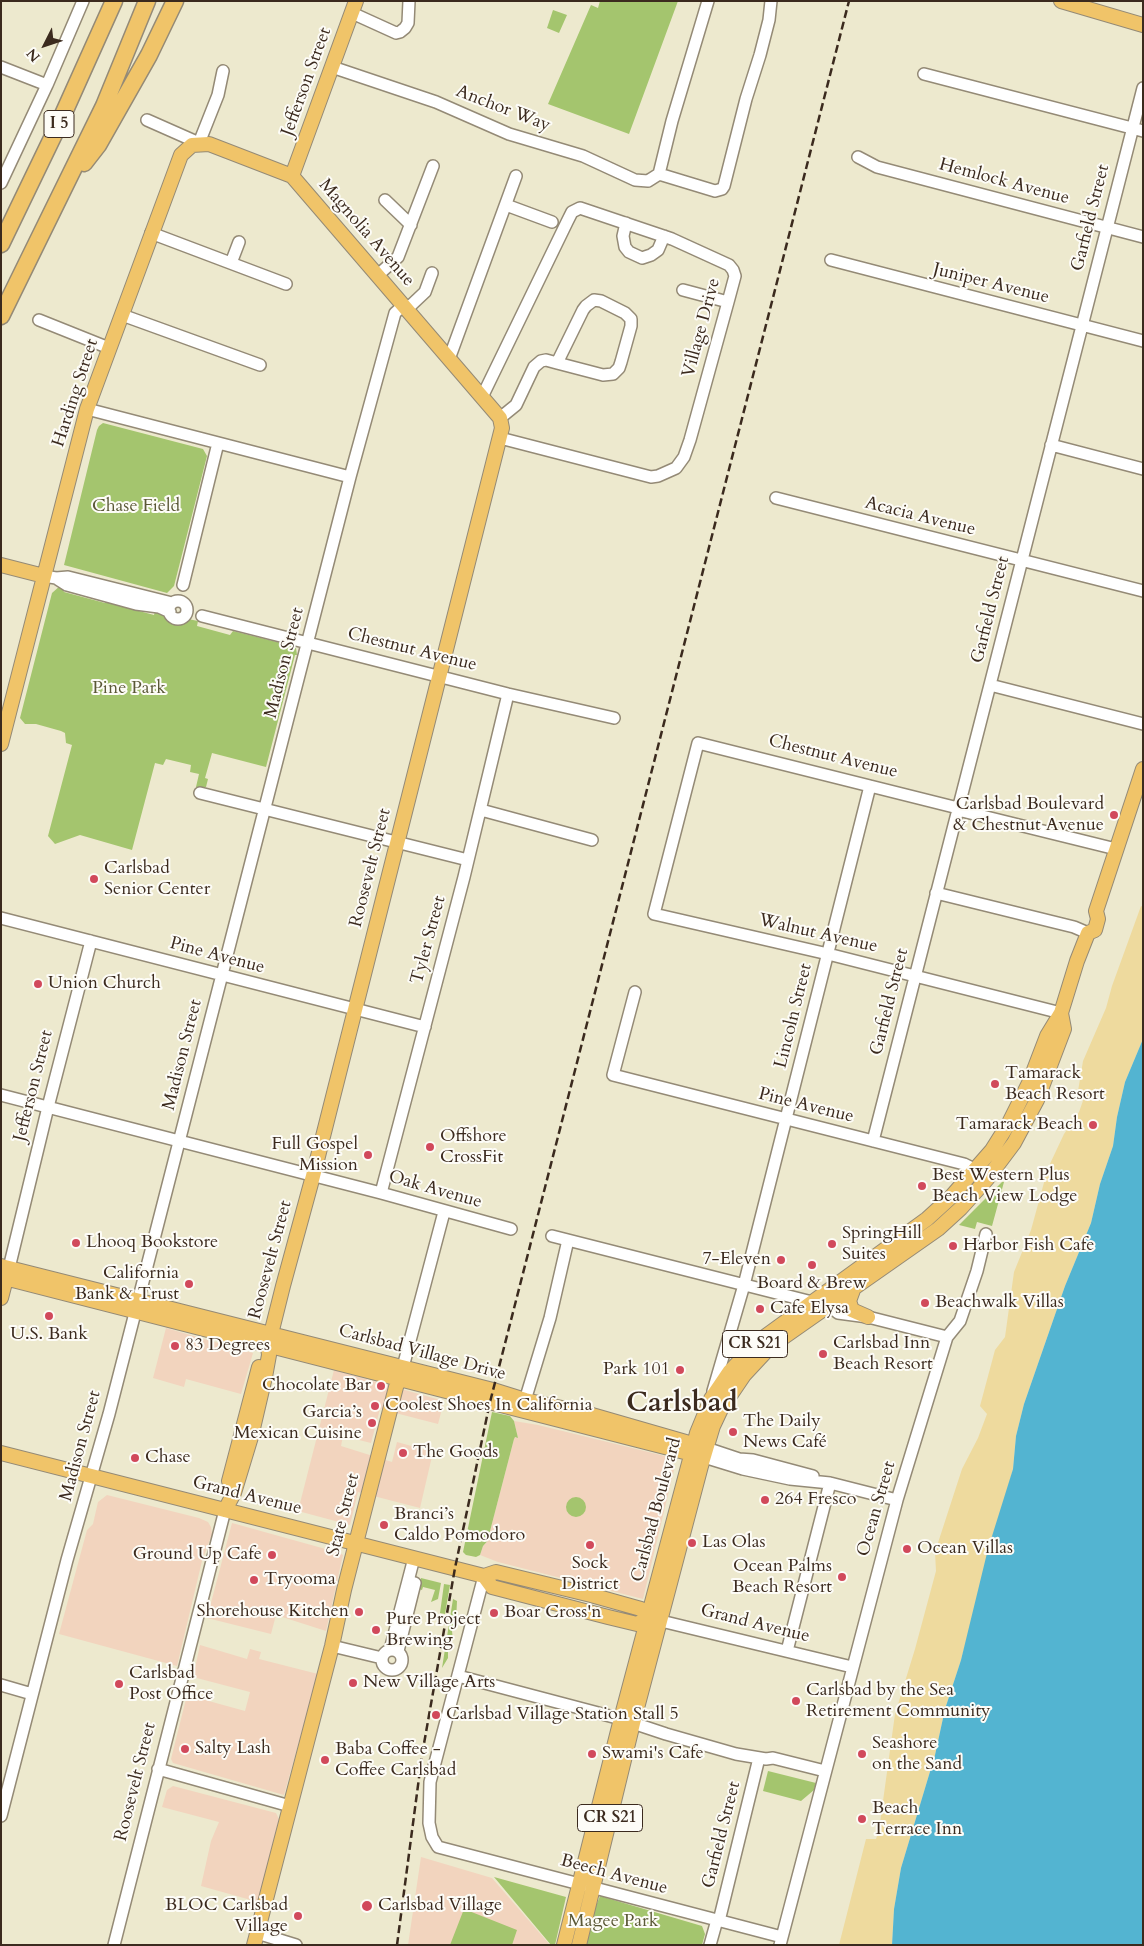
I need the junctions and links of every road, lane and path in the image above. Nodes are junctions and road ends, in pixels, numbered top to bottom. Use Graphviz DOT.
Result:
graph roads {
  1 [pos="83,1"];
  2 [pos="101,1"];
  3 [pos="114,1"];
  4 [pos="147,1"];
  5 [pos="175,1"];
  6 [pos="409,1"];
  7 [pos="708,1"];
  8 [pos="771,1"];
  9 [pos="1061,1"];
  10 [pos="354,7"];
  11 [pos="1143,25"];
  12 [pos="1,67"];
  13 [pos="332,67"];
  14 [pos="223,71"];
  15 [pos="924,74"];
  16 [pos="47,85"];
  17 [pos="1143,88"];
  18 [pos="147,120"];
  19 [pos="58,128"];
  20 [pos="1138,129"];
  21 [pos="199,143"];
  22 [pos="858,157"];
  23 [pos="433,166"];
  24 [pos="659,174"];
  25 [pos="292,176"];
  26 [pos="516,176"];
  27 [pos="1,183"];
  28 [pos="64,188"];
  29 [pos="385,200"];
  30 [pos="506,205"];
  31 [pos="552,222"];
  32 [pos="626,223"];
  33 [pos="410,225"];
  34 [pos="1107,228"];
  35 [pos="151,233"];
  36 [pos="664,236"];
  37 [pos="1143,237"];
  38 [pos="239,242"];
  39 [pos="1,244"];
  40 [pos="831,260"];
  41 [pos="231,263"];
  42 [pos="432,273"];
  43 [pos="378,275"];
  44 [pos="286,284"];
  45 [pos="683,290"];
  46 [pos="728,302"];
  47 [pos="406,307"];
  48 [pos="122,315"];
  49 [pos="1,316"];
  50 [pos="39,320"];
  51 [pos="1082,326"];
  52 [pos="1143,341"];
  53 [pos="109,348"];
  54 [pos="450,359"];
  55 [pos="557,363"];
  56 [pos="260,365"];
  57 [pos="482,397"];
  58 [pos="87,409"];
  59 [pos="500,418"];
  60 [pos="500,438"];
  61 [pos="218,443"];
  62 [pos="1051,445"];
  63 [pos="1143,468"];
  64 [pos="350,477"];
  65 [pos="776,498"];
  66 [pos="1022,561"];
  67 [pos="1,565"];
  68 [pos="50,577"];
  69 [pos="1143,591"];
  70 [pos="179,607"];
  71 [pos="308,643"];
  72 [pos="439,677"];
  73 [pos="990,685"];
  74 [pos="508,694"];
  75 [pos="614,718"];
  76 [pos="1143,724"];
  77 [pos="1,744"];
  78 [pos="1143,769"];
  79 [pos="870,786"];
  80 [pos="200,793"];
  81 [pos="265,809"];
  82 [pos="958,809"];
  83 [pos="481,810"];
  84 [pos="592,840"];
  85 [pos="396,843"];
  86 [pos="1116,850"];
  87 [pos="468,860"];
  88 [pos="936,893"];
  89 [pos="654,914"];
  90 [pos="1,918"];
  91 [pos="1088,933"];
  92 [pos="91,941"];
  93 [pos="828,954"];
  94 [pos="221,974"];
  95 [pos="915,976"];
  96 [pos="634,992"];
  97 [pos="356,1009"];
  98 [pos="1061,1013"];
  99 [pos="425,1027"];
  100 [pos="1,1095"];
  101 [pos="48,1107"];
  102 [pos="786,1119"];
  103 [pos="179,1141"];
  104 [pos="873,1141"];
  105 [pos="981,1175"];
  106 [pos="313,1176"];
  107 [pos="381,1193"];
  108 [pos="444,1212"];
  109 [pos="511,1229"];
  110 [pos="986,1234"];
  111 [pos="552,1236"];
  112 [pos="568,1240"];
  113 [pos="4,1272"];
  114 [pos="851,1274"];
  115 [pos="744,1285"];
  116 [pos="853,1290"];
  117 [pos="1,1298"];
  118 [pos="812,1302"];
  119 [pos="136,1306"];
  120 [pos="829,1306"];
  121 [pos="868,1317"];
  122 [pos="785,1336"];
  123 [pos="947,1337"];
  124 [pos="269,1340"];
  125 [pos="402,1373"];
  126 [pos="711,1399"];
  127 [pos="524,1405"];
  128 [pos="699,1451"];
  129 [pos="1,1453"];
  130 [pos="92,1476"];
  131 [pos="830,1484"];
  132 [pos="896,1500"];
  133 [pos="225,1510"];
  134 [pos="356,1543"];
  135 [pos="417,1559"];
  136 [pos="484,1576"];
  137 [pos="655,1619"];
  138 [pos="332,1646"];
  139 [pos="787,1651"];
  140 [pos="852,1667"];
  141 [pos="458,1676"];
  142 [pos="1,1685"];
  143 [pos="32,1694"];
  144 [pos="627,1721"];
  145 [pos="759,1758"];
  146 [pos="158,1769"];
  147 [pos="825,1772"];
  148 [pos="290,1806"];
  149 [pos="1,1816"];
  150 [pos="586,1886"];
  151 [pos="718,1920"];
  152 [pos="255,1939"];
  153 [pos="781,1941"];
  154 [pos="114,1945"];
  155 [pos="296,1945"];
  156 [pos="564,1945"];
  157 [pos="579,1945"];
  158 [pos="710,1945"];
  1 -- 16 [label="street"];
  2 -- 19 [label="highway"];
  3 -- 19 [label="highway, I 5"];
  4 -- 28 [label="highway, I 5"];
  5 -- 28 [label="highway"];
  6 -- 10 [label="street"];
  7 -- 24 [label="street"];
  8 -- 24 [label="street"];
  9 -- 11 [label="main road"];
  10 -- 13 [label="main road, Jefferson Street"];
  12 -- 16 [label="street"];
  13 -- 24 [label="street, Anchor Way"];
  13 -- 25 [label="main road, Jefferson Street"];
  14 -- 21 [label="street"];
  15 -- 20 [label="street"];
  16 -- 27 [label="street"];
  17 -- 20 [label="street, Garfield Street"];
  18 -- 21 [label="street, Magnolia Avenue"];
  19 -- 39 [label="highway, I 5"];
  20 -- 34 [label="street, Garfield Street"];
  21 -- 25 [label="main road, Magnolia Avenue"];
  21 -- 35 [label="main road, Harding Street"];
  22 -- 34 [label="street, Hemlock Avenue"];
  23 -- 33 [label="street"];
  25 -- 43 [label="main road, Magnolia Avenue"];
  26 -- 30 [label="street"];
  28 -- 49 [label="highway, I 5"];
  29 -- 33 [label="street"];
  30 -- 31 [label="street"];
  30 -- 54 [label="street"];
  32 -- 36 [label="street, Village Drive"];
  32 -- 36 [label="street"];
  32 -- 57 [label="street, Village Drive"];
  33 -- 43 [label="street"];
  34 -- 37 [label="street, Hemlock Avenue"];
  34 -- 51 [label="street, Garfield Street"];
  35 -- 41 [label="street"];
  35 -- 48 [label="main road, Harding Street"];
  36 -- 46 [label="street, Village Drive"];
  38 -- 41 [label="street"];
  40 -- 51 [label="street, Juniper Avenue"];
  41 -- 44 [label="street"];
  42 -- 47 [label="street, Madison Street"];
  43 -- 47 [label="main road, Magnolia Avenue"];
  45 -- 46 [label="street"];
  46 -- 60 [label="street, Village Drive"];
  47 -- 54 [label="main road, Magnolia Avenue"];
  47 -- 64 [label="street, Madison Street"];
  48 -- 53 [label="main road, Harding Street"];
  48 -- 56 [label="street"];
  50 -- 53 [label="street"];
  51 -- 52 [label="street, Juniper Avenue"];
  51 -- 62 [label="street, Garfield Street"];
  53 -- 58 [label="main road, Harding Street"];
  54 -- 57 [label="main road, Magnolia Avenue"];
  55 -- 55 [label="street"];
  55 -- 59 [label="street"];
  57 -- 59 [label="main road, Magnolia Avenue"];
  58 -- 61 [label="street"];
  58 -- 68 [label="main road, Harding Street"];
  59 -- 60 [label="main road"];
  60 -- 72 [label="main road, Roosevelt Street"];
  61 -- 64 [label="street"];
  61 -- 70 [label="street"];
  62 -- 63 [label="street"];
  62 -- 66 [label="street, Garfield Street"];
  64 -- 71 [label="street, Madison Street"];
  65 -- 66 [label="street, Acacia Avenue"];
  66 -- 69 [label="street, Acacia Avenue"];
  66 -- 73 [label="street, Garfield Street"];
  67 -- 68 [label="main road, Chestnut Avenue"];
  68 -- 70 [label="street, Chestnut Avenue"];
  68 -- 77 [label="main road, Harding Street"];
  70 -- 71 [label="street, Chestnut Avenue"];
  71 -- 72 [label="street, Chestnut Avenue"];
  71 -- 81 [label="street, Madison Street"];
  72 -- 74 [label="street, Chestnut Avenue"];
  72 -- 85 [label="main road, Roosevelt Street"];
  73 -- 76 [label="street"];
  73 -- 82 [label="street, Garfield Street"];
  74 -- 75 [label="street, Chestnut Avenue"];
  74 -- 83 [label="street, Tyler Street"];
  78 -- 86 [label="main road, Carlsbad Boulevard / CR S21"];
  79 -- 82 [label="street, Chestnut Avenue"];
  79 -- 89 [label="street, Chestnut Avenue"];
  79 -- 93 [label="street, Lincoln Street"];
  80 -- 81 [label="street"];
  81 -- 85 [label="street"];
  81 -- 94 [label="street, Madison Street"];
  82 -- 86 [label="street, Chestnut Avenue"];
  82 -- 88 [label="street, Garfield Street"];
  83 -- 84 [label="street"];
  83 -- 87 [label="street, Tyler Street"];
  85 -- 87 [label="street"];
  85 -- 97 [label="main road, Roosevelt Street"];
  86 -- 91 [label="main road, Carlsbad Boulevard / CR S21"];
  87 -- 99 [label="street, Tyler Street"];
  88 -- 91 [label="street"];
  88 -- 95 [label="street, Garfield Street"];
  89 -- 93 [label="street, Walnut Avenue"];
  90 -- 92 [label="street, Pine Avenue"];
  91 -- 98 [label="main road, Carlsbad Boulevard / CR S21"];
  92 -- 94 [label="street, Pine Avenue"];
  92 -- 101 [label="street, Jefferson Street"];
  93 -- 95 [label="street, Walnut Avenue"];
  93 -- 102 [label="street, Lincoln Street"];
  94 -- 97 [label="street, Pine Avenue"];
  94 -- 103 [label="street, Madison Street"];
  95 -- 98 [label="street, Walnut Avenue"];
  95 -- 104 [label="street, Garfield Street"];
  96 -- 102 [label="street, Pine Avenue"];
  97 -- 99 [label="street, Pine Avenue"];
  97 -- 106 [label="main road, Roosevelt Street"];
  98 -- 105 [label="main road, Carlsbad Boulevard / CR S21"];
  99 -- 107 [label="street, Tyler Street"];
  100 -- 101 [label="street, Oak Avenue"];
  101 -- 103 [label="street, Oak Avenue"];
  101 -- 113 [label="street, Jefferson Street"];
  102 -- 104 [label="street, Pine Avenue"];
  102 -- 115 [label="street, Lincoln Street"];
  103 -- 106 [label="street, Oak Avenue"];
  103 -- 119 [label="street, Madison Street"];
  104 -- 105 [label="street, Pine Avenue"];
  105 -- 114 [label="main road, Carlsbad Boulevard / CR S21"];
  105 -- 116 [label="main road, Carlsbad Boulevard / CR S21"];
  106 -- 107 [label="street, Oak Avenue"];
  106 -- 124 [label="main road, Roosevelt Street"];
  107 -- 108 [label="street, Oak Avenue"];
  108 -- 109 [label="street, Oak Avenue"];
  108 -- 125 [label="street, State Street"];
  110 -- 123 [label="street, Ocean Street"];
  111 -- 112 [label="street"];
  112 -- 115 [label="street"];
  112 -- 127 [label="street"];
  113 -- 117 [label="main road, Jefferson Street"];
  113 -- 119 [label="main road, Carlsbad Village Drive"];
  114 -- 118 [label="main road, Carlsbad Boulevard / CR S21"];
  114 -- 120 [label="main road"];
  115 -- 118 [label="street"];
  115 -- 126 [label="street, Lincoln Street"];
  116 -- 120 [label="main road, Carlsbad Boulevard / CR S21"];
  116 -- 121 [label="main road"];
  118 -- 122 [label="main road"];
  118 -- 126 [label="main road, Carlsbad Boulevard / CR S21"];
  119 -- 124 [label="main road, Carlsbad Village Drive"];
  119 -- 130 [label="street, Madison Street"];
  120 -- 121 [label="street"];
  120 -- 122 [label="main road, Carlsbad Boulevard / CR S21"];
  121 -- 123 [label="street"];
  122 -- 128 [label="main road, Carlsbad Boulevard / CR S21"];
  123 -- 132 [label="street, Ocean Street"];
  124 -- 125 [label="main road, Carlsbad Village Drive"];
  124 -- 133 [label="main road, Roosevelt Street"];
  125 -- 127 [label="main road, Carlsbad Village Drive"];
  125 -- 134 [label="main road, State Street"];
  126 -- 128 [label="main road, Carlsbad Boulevard / CR S21"];
  127 -- 128 [label="main road, Carlsbad Village Drive"];
  128 -- 131 [label="street, Carlsbad Village Drive"];
  128 -- 137 [label="main road, Carlsbad Boulevard / CR S21"];
  129 -- 130 [label="main road, Grand Avenue"];
  130 -- 133 [label="main road, Grand Avenue"];
  130 -- 143 [label="street, Madison Street"];
  131 -- 132 [label="street, Carlsbad Village Drive"];
  131 -- 139 [label="street"];
  132 -- 140 [label="street, Ocean Street"];
  133 -- 134 [label="main road, Grand Avenue"];
  133 -- 146 [label="street, Roosevelt Street"];
  134 -- 135 [label="main road, Grand Avenue"];
  134 -- 138 [label="main road, State Street"];
  135 -- 136 [label="main road, Grand Avenue"];
  135 -- 138 [label="street"];
  136 -- 137 [label="main road, Grand Avenue"];
  136 -- 141 [label="street"];
  137 -- 139 [label="street, Grand Avenue"];
  137 -- 144 [label="main road, Carlsbad Boulevard / CR S21"];
  138 -- 148 [label="main road, State Street"];
  139 -- 140 [label="street, Grand Avenue"];
  140 -- 147 [label="street, Ocean Street"];
  141 -- 144 [label="street"];
  141 -- 150 [label="street, Beech Avenue"];
  142 -- 143 [label="street"];
  143 -- 149 [label="street, Madison Street"];
  144 -- 145 [label="street"];
  144 -- 150 [label="main road, Carlsbad Boulevard / CR S21"];
  145 -- 147 [label="street"];
  145 -- 151 [label="street, Garfield Street"];
  146 -- 148 [label="street"];
  146 -- 154 [label="street, Roosevelt Street"];
  147 -- 153 [label="street, Ocean Street"];
  148 -- 152 [label="main road, State Street"];
  150 -- 151 [label="street, Beech Avenue"];
  150 -- 156 [label="main road, Carlsbad Boulevard / CR S21"];
  150 -- 157 [label="main road, Carlsbad Boulevard / CR S21"];
  151 -- 153 [label="street, Beech Avenue"];
  151 -- 158 [label="street, Garfield Street"];
  152 -- 155 [label="street"];
}
